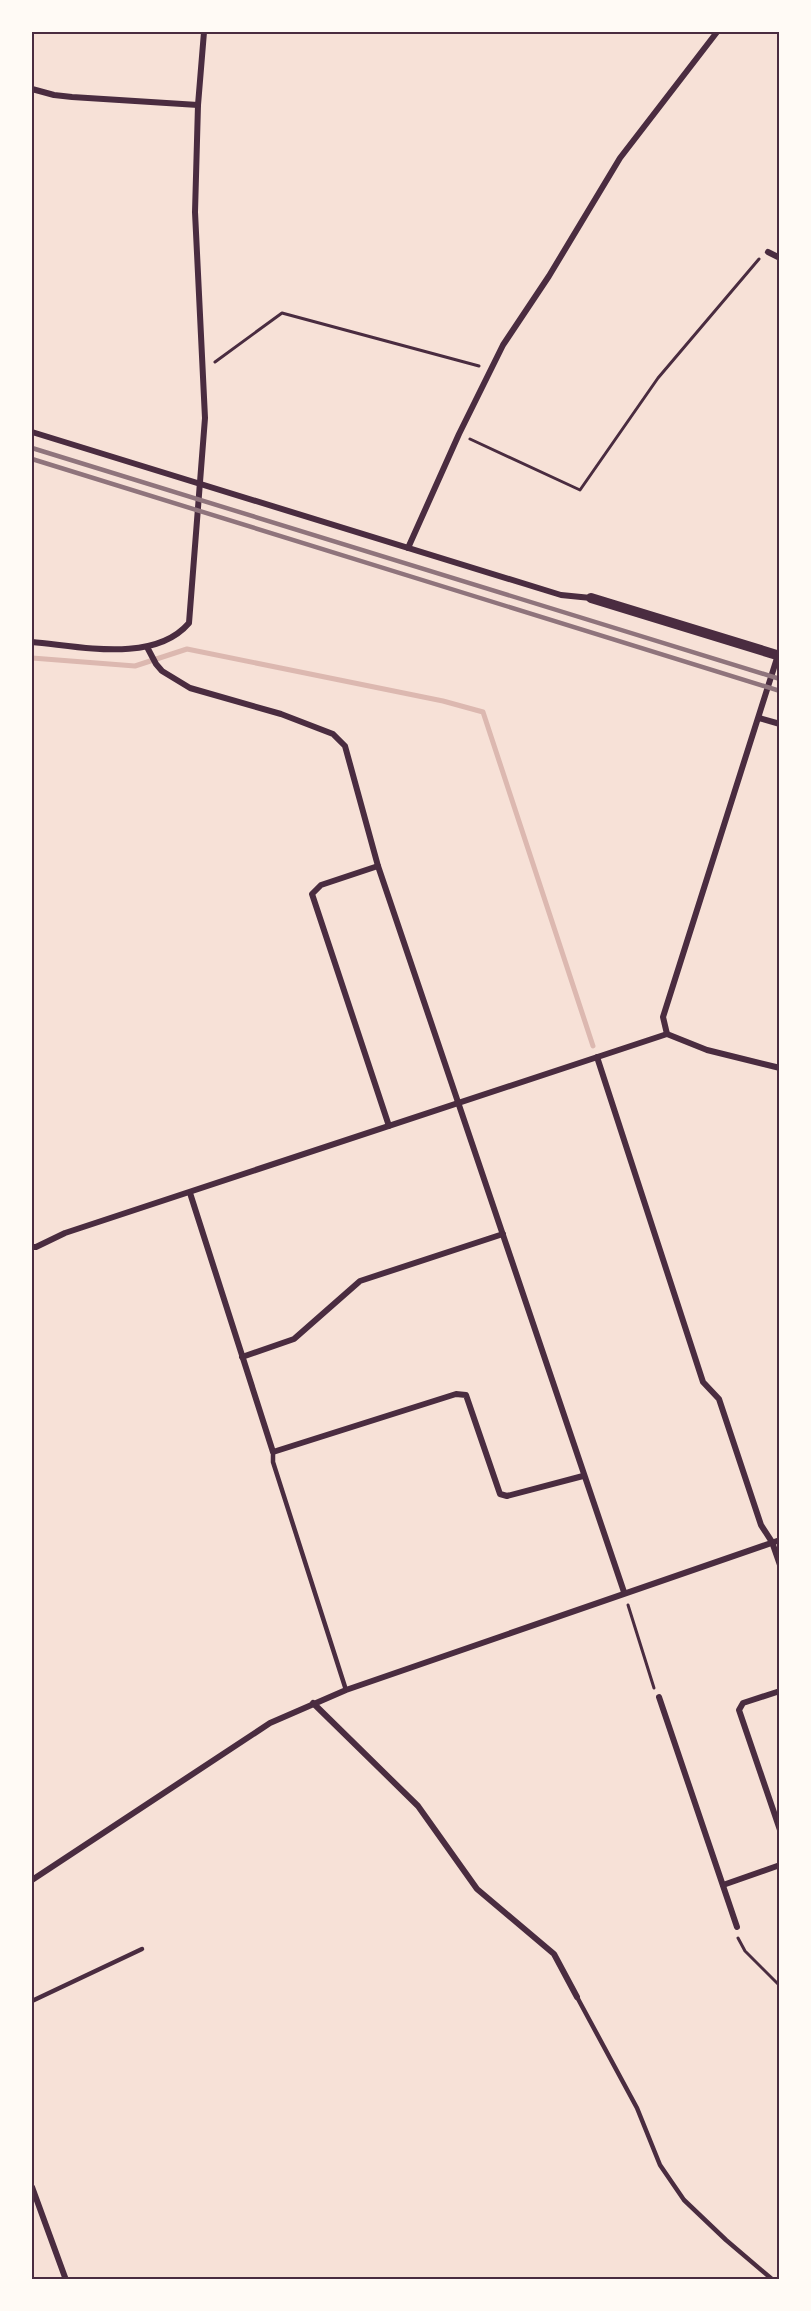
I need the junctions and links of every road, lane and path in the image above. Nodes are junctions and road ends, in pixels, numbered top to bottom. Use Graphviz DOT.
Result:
graph roads {
  1 [pos="204,32"];
  2 [pos="717,32"];
  3 [pos="32,89"];
  4 [pos="198,105"];
  5 [pos="768,252"];
  6 [pos="780,258"];
  7 [pos="490,369"];
  8 [pos="203,370"];
  9 [pos="32,432"];
  10 [pos="459,434"];
  11 [pos="201,483"];
  12 [pos="408,548"];
  13 [pos="591,598"];
  14 [pos="32,642"];
  15 [pos="147,647"];
  16 [pos="779,655"];
  17 [pos="759,718"];
  18 [pos="780,724"];
  19 [pos="378,866"];
  20 [pos="667,1034"];
  21 [pos="597,1057"];
  22 [pos="780,1068"];
  23 [pos="459,1103"];
  24 [pos="389,1126"];
  25 [pos="190,1193"];
  26 [pos="503,1234"];
  27 [pos="32,1247"];
  28 [pos="242,1357"];
  29 [pos="273,1452"];
  30 [pos="583,1476"];
  31 [pos="780,1540"];
  32 [pos="772,1542"];
  33 [pos="780,1565"];
  34 [pos="624,1592"];
  35 [pos="346,1689"];
  36 [pos="780,1691"];
  37 [pos="659,1697"];
  38 [pos="313,1703"];
  39 [pos="780,1830"];
  40 [pos="780,1865"];
  41 [pos="32,1880"];
  42 [pos="723,1885"];
  43 [pos="737,1927"];
  44 [pos="142,1949"];
  45 [pos="780,1986"];
  46 [pos="577,1997"];
  47 [pos="32,2001"];
  48 [pos="32,2187"];
  49 [pos="66,2280"];
  50 [pos="773,2280"];
  1 -- 4 [label="street"];
  2 -- 7 [label="street"];
  3 -- 4 [label="street"];
  4 -- 8 [label="street"];
  5 -- 6 [label="street"];
  5 -- 10 [label="path"];
  7 -- 8 [label="path"];
  7 -- 10 [label="street"];
  8 -- 11 [label="street"];
  9 -- 11 [label="street"];
  10 -- 12 [label="street"];
  11 -- 12 [label="street"];
  11 -- 15 [label="street"];
  12 -- 13 [label="street"];
  13 -- 16 [label="street"];
  14 -- 15 [label="street"];
  15 -- 19 [label="street"];
  16 -- 17 [label="street"];
  17 -- 18 [label="street"];
  17 -- 20 [label="street"];
  19 -- 23 [label="street"];
  19 -- 24 [label="street"];
  20 -- 21 [label="street"];
  20 -- 22 [label="street"];
  21 -- 23 [label="street"];
  21 -- 32 [label="street"];
  23 -- 24 [label="street"];
  23 -- 26 [label="street"];
  24 -- 25 [label="street"];
  25 -- 27 [label="street"];
  25 -- 28 [label="street"];
  26 -- 28 [label="street"];
  26 -- 30 [label="street"];
  28 -- 29 [label="street"];
  29 -- 30 [label="street"];
  29 -- 35 [label="lane"];
  30 -- 34 [label="street"];
  31 -- 32 [label="street"];
  32 -- 33 [label="street"];
  32 -- 34 [label="street"];
  34 -- 35 [label="street"];
  34 -- 37 [label="path"];
  35 -- 38 [label="street"];
  36 -- 39 [label="street"];
  37 -- 42 [label="street"];
  38 -- 41 [label="street"];
  38 -- 46 [label="street"];
  40 -- 42 [label="street"];
  42 -- 43 [label="street"];
  43 -- 45 [label="path"];
  44 -- 47 [label="lane"];
  46 -- 50 [label="lane"];
  48 -- 49 [label="street"];
}
